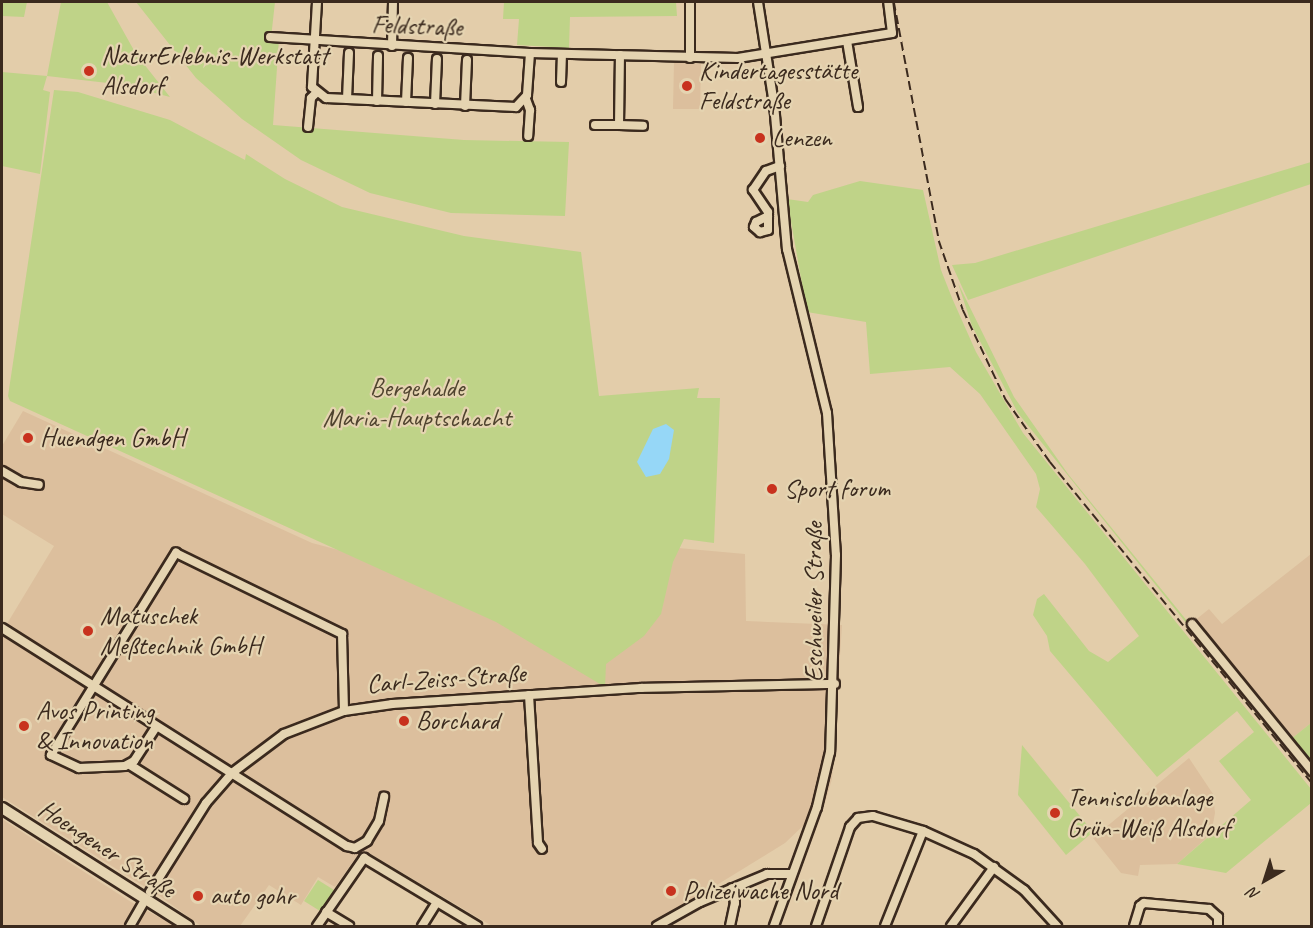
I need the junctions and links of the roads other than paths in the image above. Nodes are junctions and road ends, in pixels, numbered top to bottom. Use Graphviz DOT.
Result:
graph roads {
  1 [pos="317,2"];
  2 [pos="393,2"];
  3 [pos="690,2"];
  4 [pos="758,2"];
  5 [pos="888,2"];
  6 [pos="270,37"];
  7 [pos="315,41"];
  8 [pos="847,41"];
  9 [pos="392,46"];
  10 [pos="349,53"];
  11 [pos="530,53"];
  12 [pos="767,53"];
  13 [pos="562,54"];
  14 [pos="620,55"];
  15 [pos="378,56"];
  16 [pos="408,58"];
  17 [pos="690,58"];
  18 [pos="437,59"];
  19 [pos="467,60"];
  20 [pos="561,82"];
  21 [pos="315,93"];
  22 [pos="347,99"];
  23 [pos="526,99"];
  24 [pos="377,101"];
  25 [pos="406,102"];
  26 [pos="435,104"];
  27 [pos="465,105"];
  28 [pos="858,107"];
  29 [pos="595,125"];
  30 [pos="619,125"];
  31 [pos="643,126"];
  32 [pos="308,128"];
  33 [pos="528,136"];
  34 [pos="780,166"];
  35 [pos="768,216"];
  36 [pos="2,471"];
  37 [pos="39,485"];
  38 [pos="1192,624"];
  39 [pos="2,628"];
  40 [pos="835,684"];
  41 [pos="91,686"];
  42 [pos="529,695"];
  43 [pos="344,711"];
  44 [pos="156,727"];
  45 [pos="130,765"];
  46 [pos="1311,771"];
  47 [pos="232,773"];
  48 [pos="384,797"];
  49 [pos="184,799"];
  50 [pos="2,808"];
  51 [pos="923,831"];
  52 [pos="542,849"];
  53 [pos="994,867"];
  54 [pos="791,874"];
  55 [pos="732,888"];
  56 [pos="148,896"];
  57 [pos="437,902"];
  58 [pos="326,912"];
  59 [pos="130,927"];
  60 [pos="188,927"];
  61 [pos="317,927"];
  62 [pos="349,927"];
  63 [pos="422,927"];
  64 [pos="477,927"];
  65 [pos="657,927"];
  66 [pos="730,927"];
  67 [pos="774,927"];
  68 [pos="816,927"];
  69 [pos="885,927"];
  70 [pos="951,927"];
  71 [pos="1057,927"];
  72 [pos="1134,927"];
  73 [pos="1218,927"];
  1 -- 7 [label="street"];
  2 -- 9 [label="street"];
  3 -- 17 [label="street"];
  4 -- 12 [label="street, Eschweiler Straße"];
  5 -- 8 [label="street, Feldstraße"];
  6 -- 7 [label="street, Feldstraße"];
  7 -- 9 [label="street, Feldstraße"];
  7 -- 21 [label="street"];
  8 -- 12 [label="street, Feldstraße"];
  8 -- 28 [label="street"];
  9 -- 11 [label="street, Feldstraße"];
  10 -- 22 [label="street"];
  11 -- 13 [label="street, Feldstraße"];
  11 -- 23 [label="street"];
  12 -- 17 [label="street, Feldstraße"];
  12 -- 34 [label="street, Eschweiler Straße"];
  13 -- 14 [label="street, Feldstraße"];
  13 -- 20 [label="street"];
  14 -- 17 [label="street, Feldstraße"];
  14 -- 30 [label="street"];
  15 -- 24 [label="street"];
  16 -- 25 [label="street"];
  18 -- 26 [label="street"];
  19 -- 27 [label="street"];
  21 -- 22 [label="street"];
  21 -- 32 [label="street"];
  22 -- 24 [label="street"];
  23 -- 27 [label="street"];
  23 -- 33 [label="street"];
  24 -- 25 [label="street"];
  25 -- 26 [label="street"];
  26 -- 27 [label="street"];
  29 -- 30 [label="street"];
  30 -- 31 [label="street"];
  34 -- 35 [label="street"];
  34 -- 40 [label="street, Eschweiler Straße"];
  36 -- 37 [label="street"];
  38 -- 46 [label="street"];
  39 -- 41 [label="street"];
  40 -- 42 [label="street, Carl-Zeiss-Straße"];
  40 -- 54 [label="street, Eschweiler Straße"];
  41 -- 43 [label="street"];
  41 -- 44 [label="street"];
  41 -- 45 [label="street"];
  42 -- 43 [label="street, Carl-Zeiss-Straße"];
  42 -- 52 [label="street"];
  43 -- 47 [label="street, Carl-Zeiss-Straße"];
  44 -- 45 [label="street"];
  44 -- 47 [label="street"];
  45 -- 49 [label="street"];
  47 -- 48 [label="street"];
  47 -- 56 [label="street, Carl-Zeiss-Straße"];
  50 -- 56 [label="main road, Hoengener Straße"];
  51 -- 53 [label="street"];
  51 -- 68 [label="street"];
  51 -- 69 [label="street"];
  53 -- 70 [label="street"];
  53 -- 71 [label="street"];
  54 -- 55 [label="street"];
  54 -- 67 [label="street, Eschweiler Straße"];
  55 -- 65 [label="street"];
  55 -- 66 [label="street"];
  56 -- 59 [label="street, Carl-Zeiss-Straße"];
  56 -- 60 [label="main road, Hoengener Straße"];
  57 -- 58 [label="street"];
  57 -- 63 [label="street"];
  57 -- 64 [label="street"];
  58 -- 61 [label="street"];
  58 -- 62 [label="street"];
  72 -- 73 [label="street"];
}
